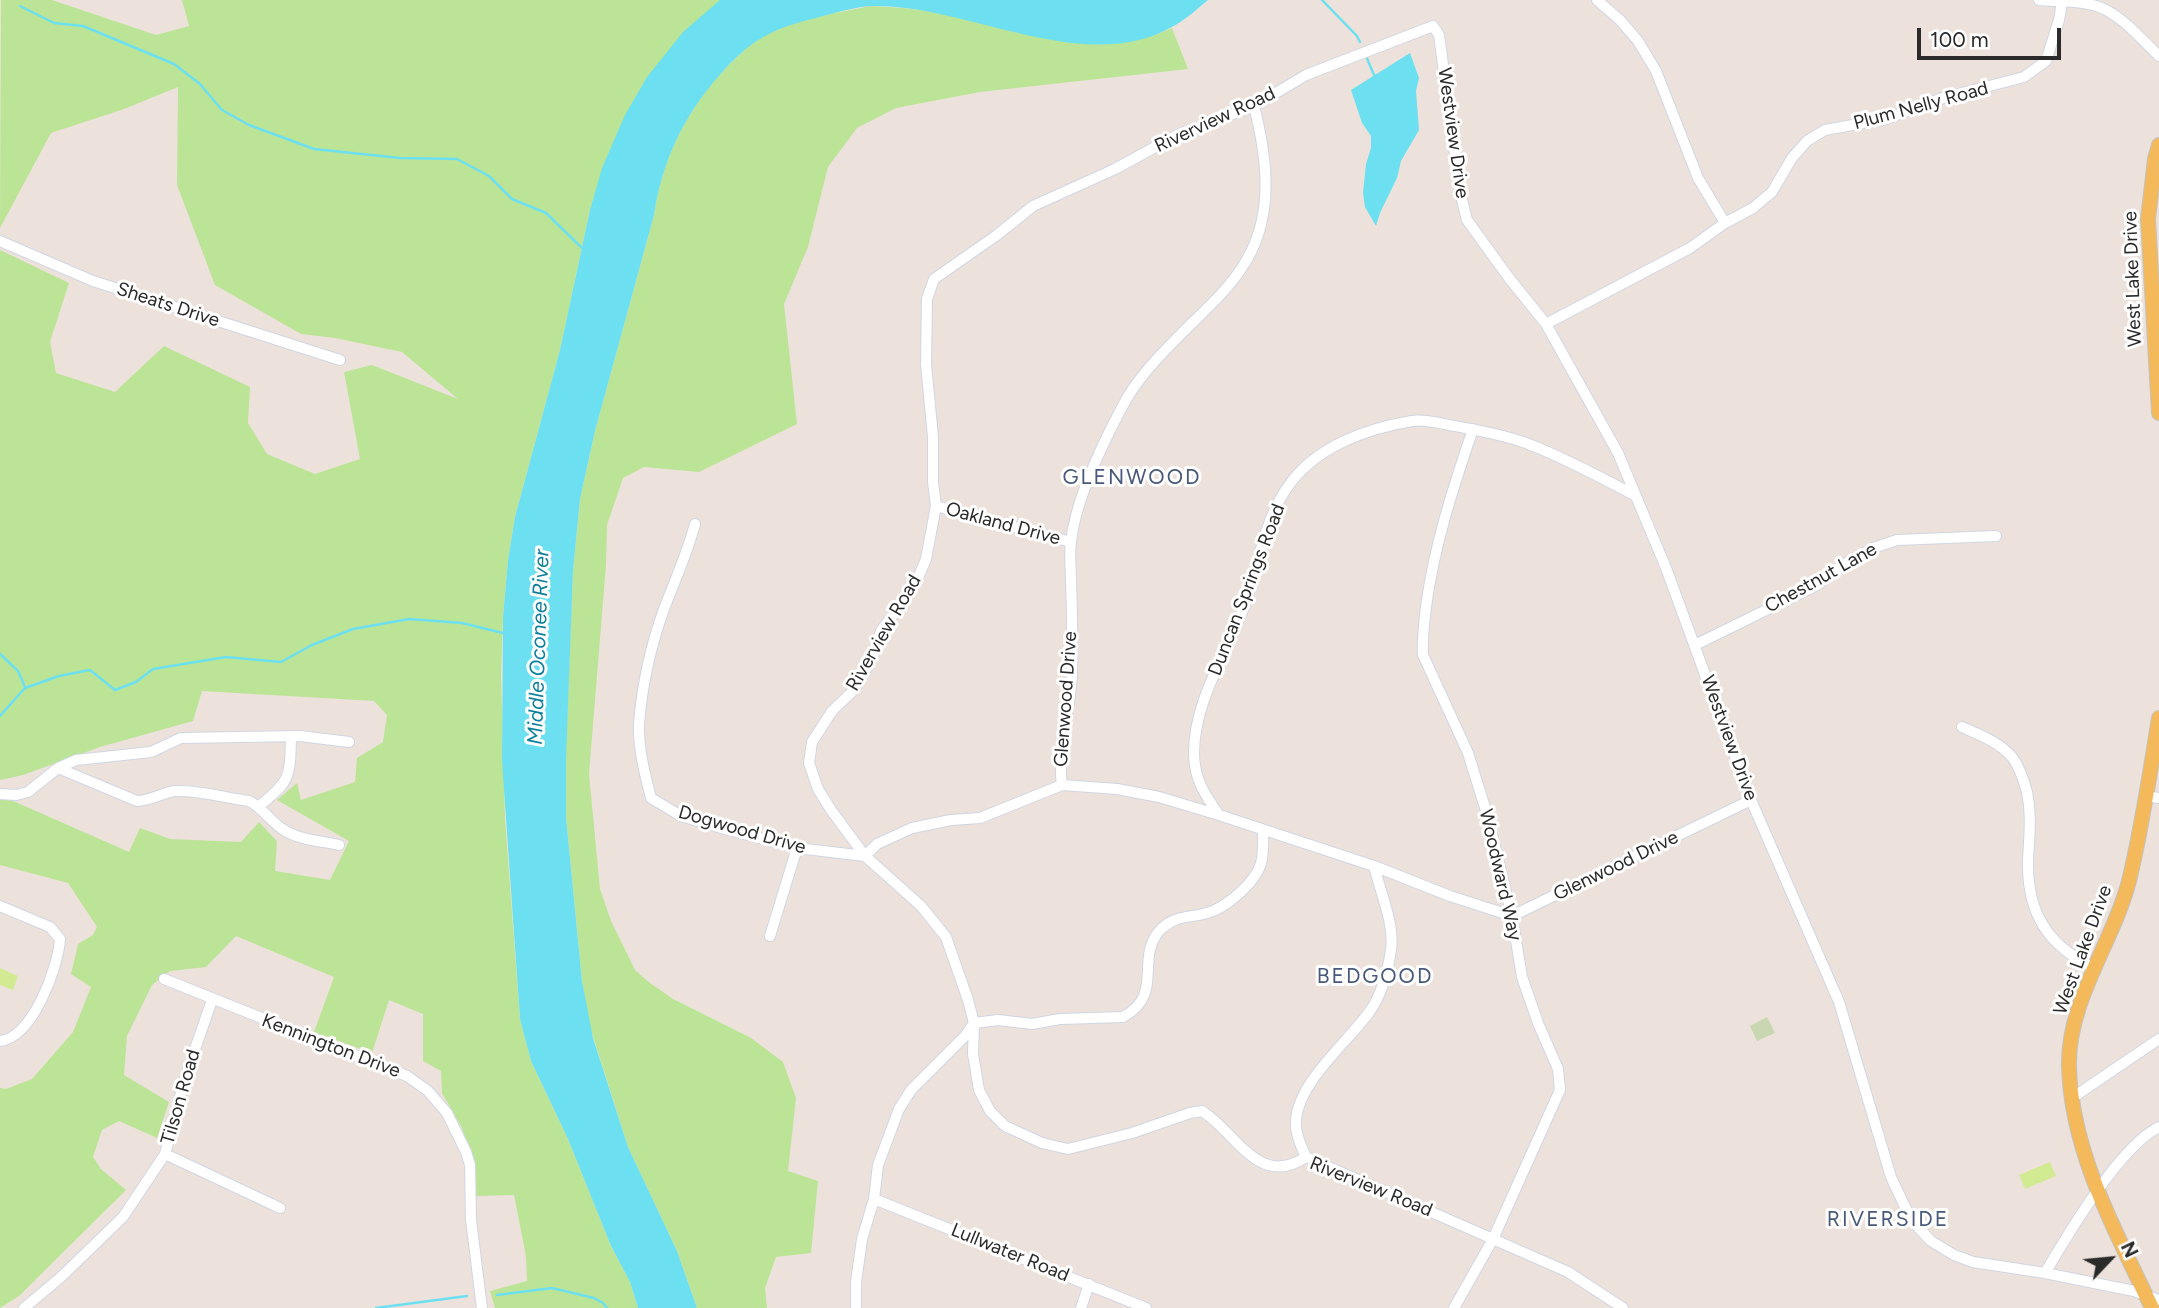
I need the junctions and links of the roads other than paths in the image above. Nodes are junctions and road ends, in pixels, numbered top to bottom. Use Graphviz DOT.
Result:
graph roads {
  1 [pos="1597,0"];
  2 [pos="2039,0"];
  3 [pos="2062,2"];
  4 [pos="2102,4"];
  5 [pos="1433,26"];
  6 [pos="2159,56"];
  7 [pos="1254,106"];
  8 [pos="2159,145"];
  9 [pos="1725,223"];
  10 [pos="0,241"];
  11 [pos="1546,324"];
  12 [pos="340,360"];
  13 [pos="2159,413"];
  14 [pos="1473,429"];
  15 [pos="1636,496"];
  16 [pos="936,506"];
  17 [pos="695,524"];
  18 [pos="1996,536"];
  19 [pos="1071,542"];
  20 [pos="1695,645"];
  21 [pos="2159,718"];
  22 [pos="1962,727"];
  23 [pos="291,736"];
  24 [pos="349,742"];
  25 [pos="58,768"];
  26 [pos="1062,785"];
  27 [pos="0,794"];
  28 [pos="2152,797"];
  29 [pos="1751,800"];
  30 [pos="259,806"];
  31 [pos="1219,815"];
  32 [pos="1263,830"];
  33 [pos="339,845"];
  34 [pos="797,848"];
  35 [pos="865,856"];
  36 [pos="1374,866"];
  37 [pos="0,906"];
  38 [pos="1512,916"];
  39 [pos="770,936"];
  40 [pos="2094,968"];
  41 [pos="164,979"];
  42 [pos="212,1000"];
  43 [pos="974,1023"];
  44 [pos="2159,1039"];
  45 [pos="0,1041"];
  46 [pos="2072,1098"];
  47 [pos="2159,1126"];
  48 [pos="165,1154"];
  49 [pos="1306,1157"];
  50 [pos="2098,1192"];
  51 [pos="874,1199"];
  52 [pos="281,1208"];
  53 [pos="1493,1239"];
  54 [pos="2045,1273"];
  55 [pos="1089,1284"];
  56 [pos="2152,1302"];
  57 [pos="24,1308"];
  58 [pos="482,1308"];
  59 [pos="856,1308"];
  60 [pos="1081,1308"];
  61 [pos="1146,1308"];
  62 [pos="1454,1308"];
  63 [pos="1623,1308"];
  1 -- 9 [label="street"];
  2 -- 3 [label="street"];
  3 -- 4 [label="street"];
  3 -- 9 [label="street, Plum Nelly Road"];
  4 -- 6 [label="street"];
  5 -- 7 [label="street, Riverview Road"];
  5 -- 11 [label="street, Westview Drive"];
  7 -- 16 [label="street, Riverview Road"];
  7 -- 19 [label="street, Glenwood Drive"];
  8 -- 13 [label="main road, West Lake Drive"];
  9 -- 11 [label="street, Plum Nelly Road"];
  10 -- 12 [label="street, Sheats Drive"];
  11 -- 15 [label="street, Westview Drive"];
  14 -- 15 [label="street, Duncan Springs Road"];
  14 -- 31 [label="street, Duncan Springs Road"];
  14 -- 38 [label="street, Woodward Way"];
  15 -- 20 [label="street, Westview Drive"];
  16 -- 19 [label="street, Oakland Drive"];
  16 -- 35 [label="street, Riverview Road"];
  17 -- 34 [label="street, Dogwood Drive"];
  18 -- 20 [label="street, Chestnut Lane"];
  19 -- 26 [label="street, Glenwood Drive"];
  20 -- 29 [label="street, Westview Drive"];
  21 -- 28 [label="main road, West Lake Drive"];
  22 -- 40 [label="street"];
  23 -- 24 [label="street"];
  23 -- 25 [label="street"];
  23 -- 30 [label="street"];
  25 -- 27 [label="street"];
  25 -- 30 [label="street"];
  26 -- 31 [label="street, Glenwood Drive"];
  26 -- 35 [label="street"];
  28 -- 40 [label="main road, West Lake Drive"];
  29 -- 38 [label="street, Glenwood Drive"];
  29 -- 54 [label="street, Westview Drive"];
  30 -- 33 [label="street"];
  31 -- 32 [label="street, Glenwood Drive"];
  32 -- 36 [label="street, Glenwood Drive"];
  32 -- 43 [label="street"];
  34 -- 35 [label="street, Dogwood Drive"];
  34 -- 39 [label="street"];
  35 -- 43 [label="street, Riverview Road"];
  36 -- 38 [label="street, Glenwood Drive"];
  36 -- 49 [label="street"];
  37 -- 45 [label="street"];
  38 -- 53 [label="street, Woodward Way"];
  40 -- 46 [label="main road, West Lake Drive"];
  41 -- 42 [label="street, Kennington Drive"];
  42 -- 48 [label="street, Tilson Road"];
  42 -- 58 [label="street, Kennington Drive"];
  43 -- 49 [label="street, Riverview Road"];
  43 -- 51 [label="street"];
  44 -- 46 [label="street"];
  46 -- 50 [label="main road, West Lake Drive"];
  47 -- 50 [label="street"];
  48 -- 52 [label="street"];
  48 -- 57 [label="street, Tilson Road"];
  49 -- 53 [label="street, Riverview Road"];
  50 -- 54 [label="street"];
  50 -- 56 [label="main road, West Lake Drive"];
  51 -- 55 [label="street, Lullwater Road"];
  51 -- 59 [label="street"];
  53 -- 62 [label="street, Woodward Way"];
  53 -- 63 [label="street, Riverview Road"];
  54 -- 56 [label="street, Westview Drive"];
  55 -- 60 [label="street"];
  55 -- 61 [label="street, Lullwater Road"];
}
